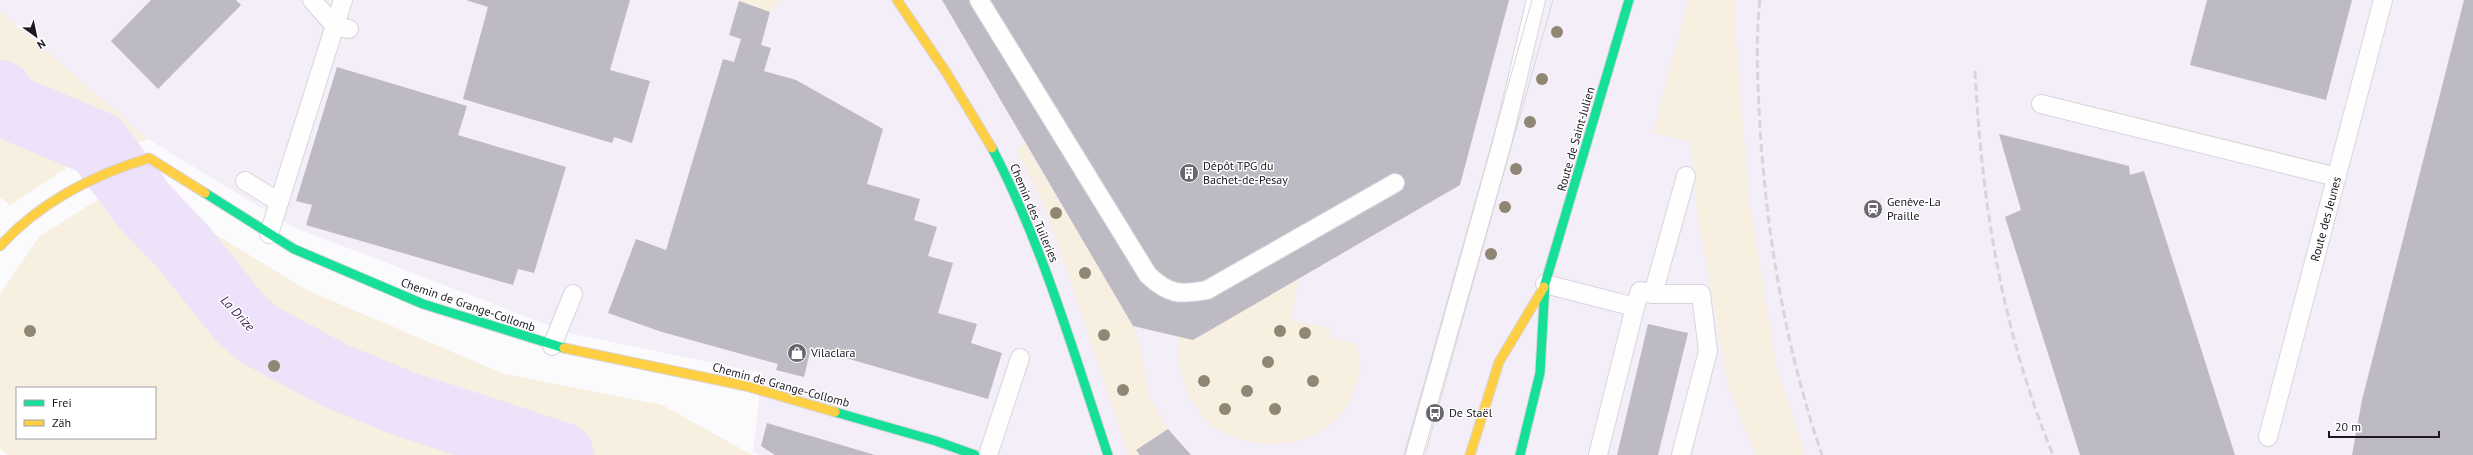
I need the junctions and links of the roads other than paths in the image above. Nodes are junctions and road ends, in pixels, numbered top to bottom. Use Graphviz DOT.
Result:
graph roads {
  1 [pos="312,0"];
  2 [pos="343,0"];
  3 [pos="897,0"];
  4 [pos="979,0"];
  5 [pos="1536,0"];
  6 [pos="1629,0"];
  7 [pos="2383,0"];
  8 [pos="342,27"];
  9 [pos="2041,104"];
  10 [pos="1686,176"];
  11 [pos="2337,177"];
  12 [pos="245,181"];
  13 [pos="1395,183"];
  14 [pos="279,202"];
  15 [pos="269,234"];
  16 [pos="0,246"];
  17 [pos="1545,284"];
  18 [pos="573,294"];
  19 [pos="1653,294"];
  20 [pos="1635,307"];
  21 [pos="552,346"];
  22 [pos="1020,358"];
  23 [pos="2268,437"];
  24 [pos="975,455"];
  25 [pos="988,455"];
  26 [pos="1108,455"];
  27 [pos="1415,455"];
  28 [pos="1470,455"];
  29 [pos="1520,455"];
  30 [pos="1598,455"];
  31 [pos="1681,455"];
  1 -- 8 [label="lane"];
  2 -- 8 [label="lane"];
  3 -- 26 [label="street, Chemin des Tuileries"];
  4 -- 13 [label="lane"];
  5 -- 27 [label="lane"];
  6 -- 17 [label="street, Route de Saint-Julien"];
  7 -- 11 [label="lane, Route des Jeunes"];
  8 -- 14 [label="lane"];
  9 -- 11 [label="lane"];
  10 -- 19 [label="lane"];
  11 -- 23 [label="lane, Route des Jeunes"];
  12 -- 14 [label="lane"];
  14 -- 15 [label="lane"];
  15 -- 16 [label="street, Chemin de Grange-Collomb"];
  15 -- 21 [label="street, Chemin de Grange-Collomb"];
  17 -- 20 [label="lane"];
  17 -- 28 [label="street, Route de Saint-Julien"];
  17 -- 29 [label="street, Route de Saint-Julien"];
  18 -- 21 [label="lane"];
  19 -- 20 [label="lane"];
  19 -- 31 [label="lane"];
  20 -- 30 [label="lane"];
  21 -- 24 [label="street, Chemin de Grange-Collomb"];
  22 -- 25 [label="lane"];
}
